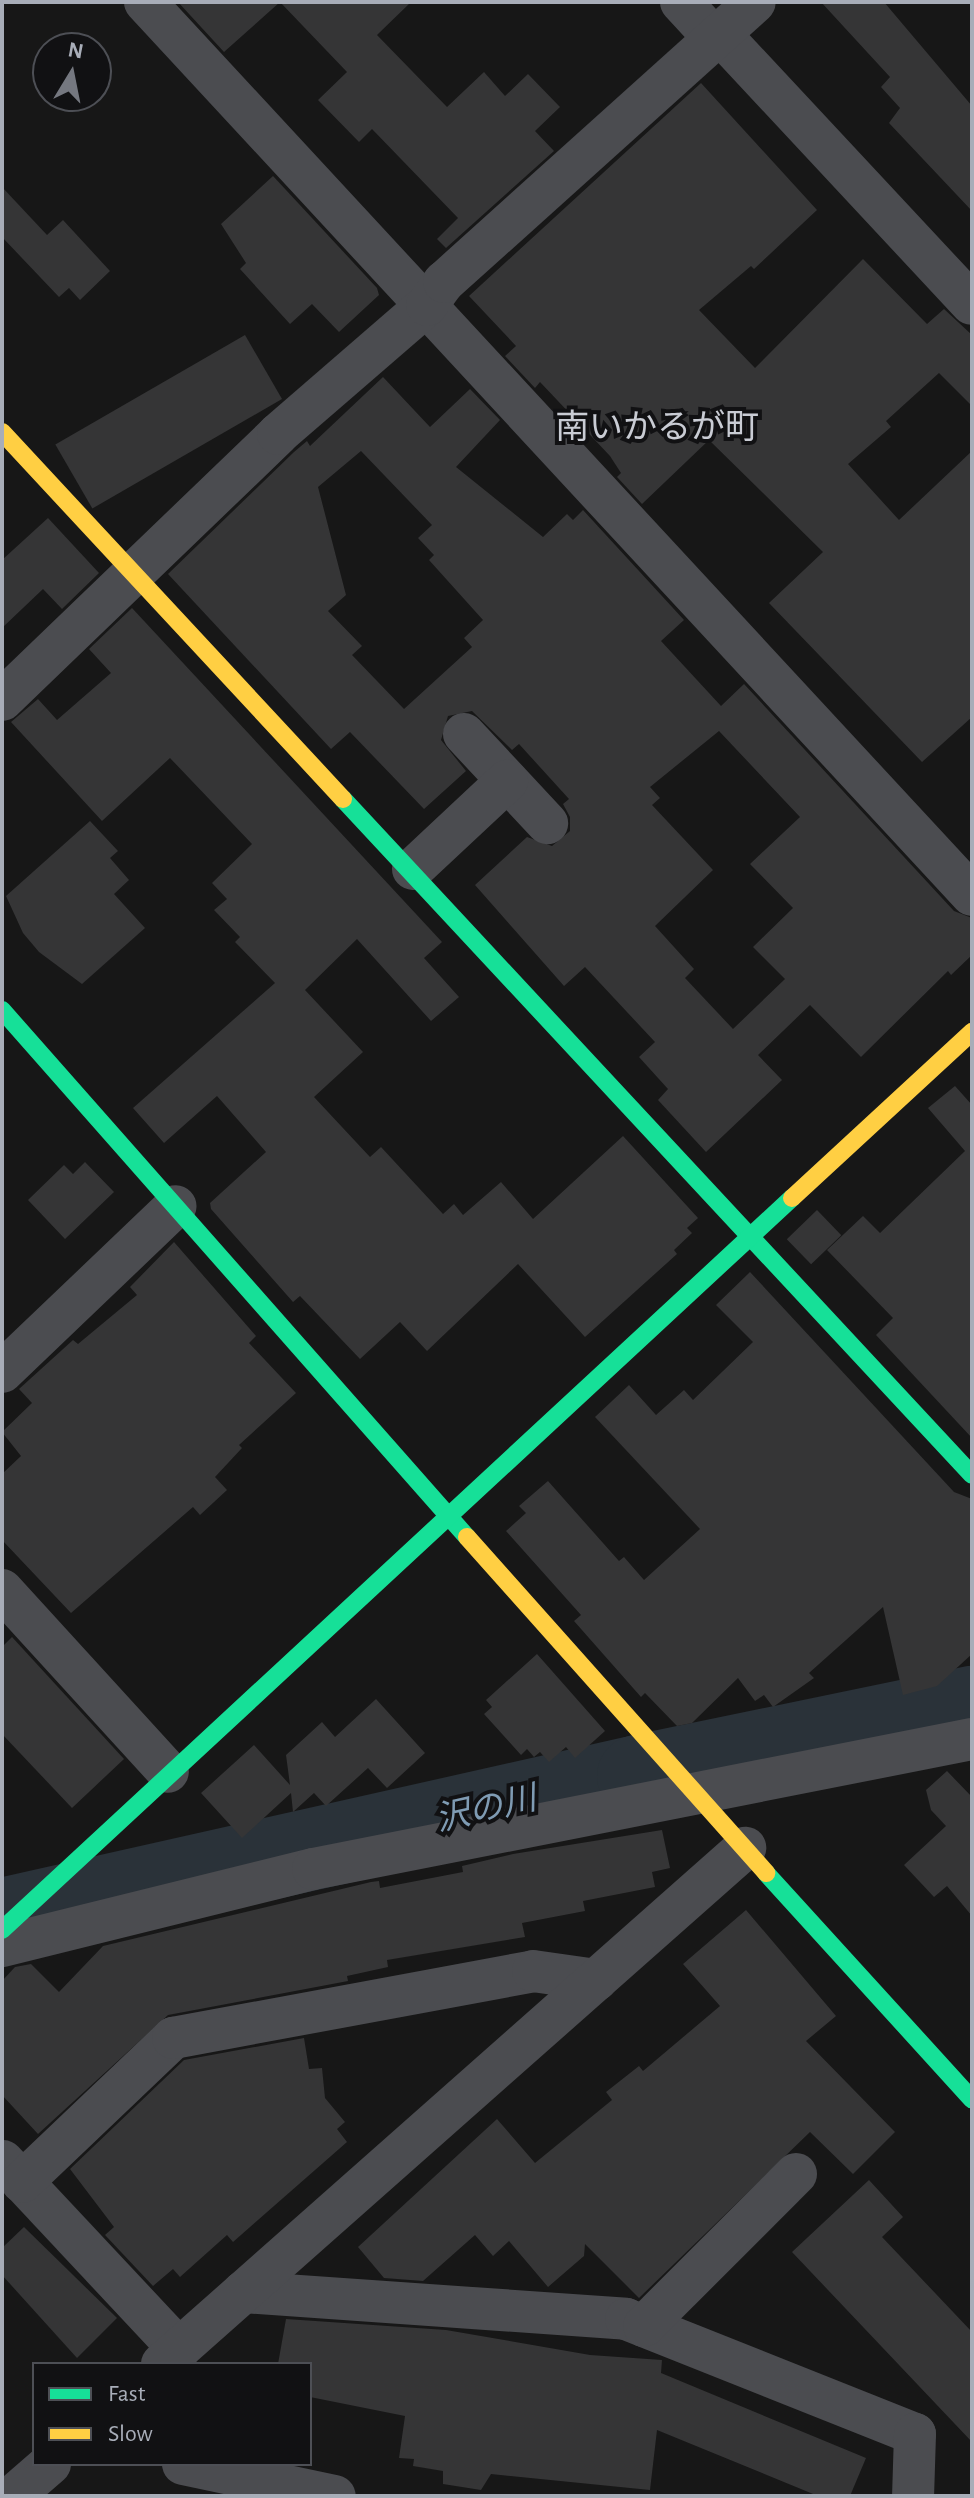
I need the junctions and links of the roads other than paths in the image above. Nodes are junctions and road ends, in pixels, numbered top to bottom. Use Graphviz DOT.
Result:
graph roads {
  1 [pos="145,2"];
  2 [pos="681,2"];
  3 [pos="755,2"];
  4 [pos="718,37"];
  5 [pos="972,304"];
  6 [pos="427,305"];
  7 [pos="2,432"];
  8 [pos="135,576"];
  9 [pos="2,700"];
  10 [pos="464,734"];
  11 [pos="507,781"];
  12 [pos="547,823"];
  13 [pos="413,869"];
  14 [pos="972,895"];
  15 [pos="2,1010"];
  16 [pos="972,1032"];
  17 [pos="176,1206"];
  18 [pos="748,1237"];
  19 [pos="2,1372"];
  20 [pos="972,1475"];
  21 [pos="450,1514"];
  22 [pos="2,1590"];
  23 [pos="972,1739"];
  24 [pos="168,1772"];
  25 [pos="695,1795"];
  26 [pos="745,1848"];
  27 [pos="2,1930"];
  28 [pos="2,1946"];
  29 [pos="596,1980"];
  30 [pos="972,2099"];
  31 [pos="12,2171"];
  32 [pos="796,2174"];
  33 [pos="243,2292"];
  34 [pos="644,2326"];
  35 [pos="170,2357"];
  36 [pos="48,2466"];
  37 [pos="192,2466"];
  38 [pos="13,2496"];
  39 [pos="335,2496"];
  40 [pos="913,2496"];
  1 -- 6 [label="street"];
  2 -- 4 [label="street"];
  3 -- 4 [label="street"];
  4 -- 5 [label="street"];
  4 -- 6 [label="street"];
  6 -- 8 [label="street"];
  6 -- 14 [label="street"];
  7 -- 8 [label="street"];
  8 -- 9 [label="street"];
  8 -- 13 [label="street"];
  10 -- 11 [label="street"];
  11 -- 12 [label="street"];
  11 -- 13 [label="street"];
  13 -- 18 [label="street"];
  15 -- 17 [label="street"];
  16 -- 18 [label="street"];
  17 -- 19 [label="street"];
  17 -- 21 [label="street"];
  18 -- 20 [label="street"];
  18 -- 21 [label="street"];
  21 -- 24 [label="street"];
  21 -- 25 [label="street"];
  22 -- 24 [label="street"];
  23 -- 25 [label="street"];
  24 -- 27 [label="street"];
  25 -- 26 [label="street"];
  25 -- 28 [label="street"];
  26 -- 29 [label="street"];
  26 -- 30 [label="street"];
  29 -- 31 [label="street"];
  29 -- 33 [label="street"];
  31 -- 35 [label="street"];
  32 -- 34 [label="street"];
  33 -- 34 [label="street"];
  33 -- 35 [label="street"];
  34 -- 40 [label="street"];
  36 -- 38 [label="street"];
  37 -- 39 [label="street"];
}
